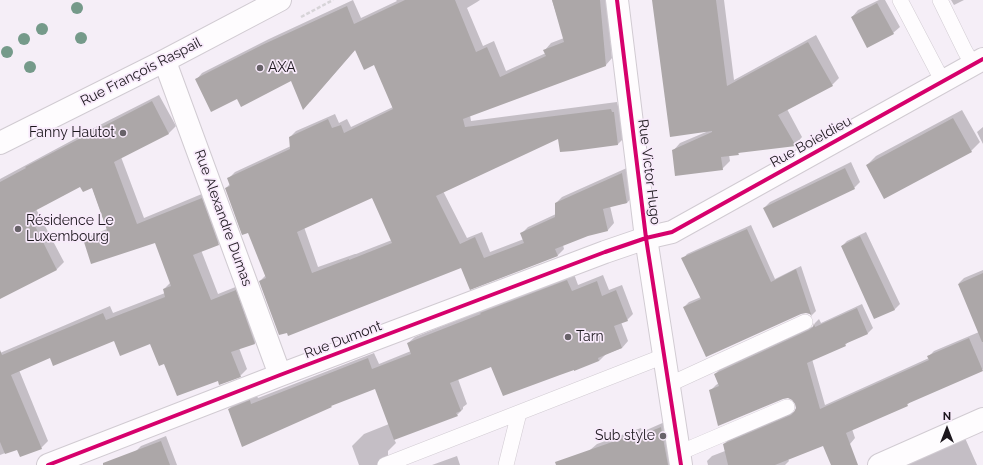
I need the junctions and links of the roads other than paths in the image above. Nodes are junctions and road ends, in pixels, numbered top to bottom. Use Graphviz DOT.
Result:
graph roads {
  1 [pos="280,0"];
  2 [pos="617,0"];
  3 [pos="900,0"];
  4 [pos="940,0"];
  5 [pos="166,60"];
  6 [pos="978,62"];
  7 [pos="943,82"];
  8 [pos="0,143"];
  9 [pos="646,238"];
  10 [pos="805,322"];
  11 [pos="664,356"];
  12 [pos="280,375"];
  13 [pos="668,385"];
  14 [pos="787,407"];
  15 [pos="519,413"];
  16 [pos="983,420"];
  17 [pos="680,459"];
  18 [pos="48,465"];
  19 [pos="385,465"];
  20 [pos="506,465"];
  21 [pos="879,465"];
  1 -- 5 [label="street, Rue François Raspail"];
  2 -- 9 [label="street, Rue Victor Hugo"];
  3 -- 7 [label="lane"];
  4 -- 6 [label="lane"];
  5 -- 8 [label="street, Rue François Raspail"];
  5 -- 12 [label="street, Rue Alexandre Dumas"];
  6 -- 7 [label="street, Rue Boieldieu"];
  7 -- 9 [label="street, Rue Boieldieu"];
  9 -- 11 [label="street, Rue Victor Hugo"];
  9 -- 12 [label="street, Rue Dumont"];
  10 -- 13 [label="lane"];
  11 -- 13 [label="street, Rue Victor Hugo"];
  11 -- 15 [label="lane"];
  12 -- 18 [label="street, Rue Dumont"];
  13 -- 17 [label="street, Rue Victor Hugo"];
  14 -- 17 [label="lane"];
  15 -- 19 [label="lane"];
  15 -- 20 [label="lane"];
  16 -- 21 [label="street"];
}
